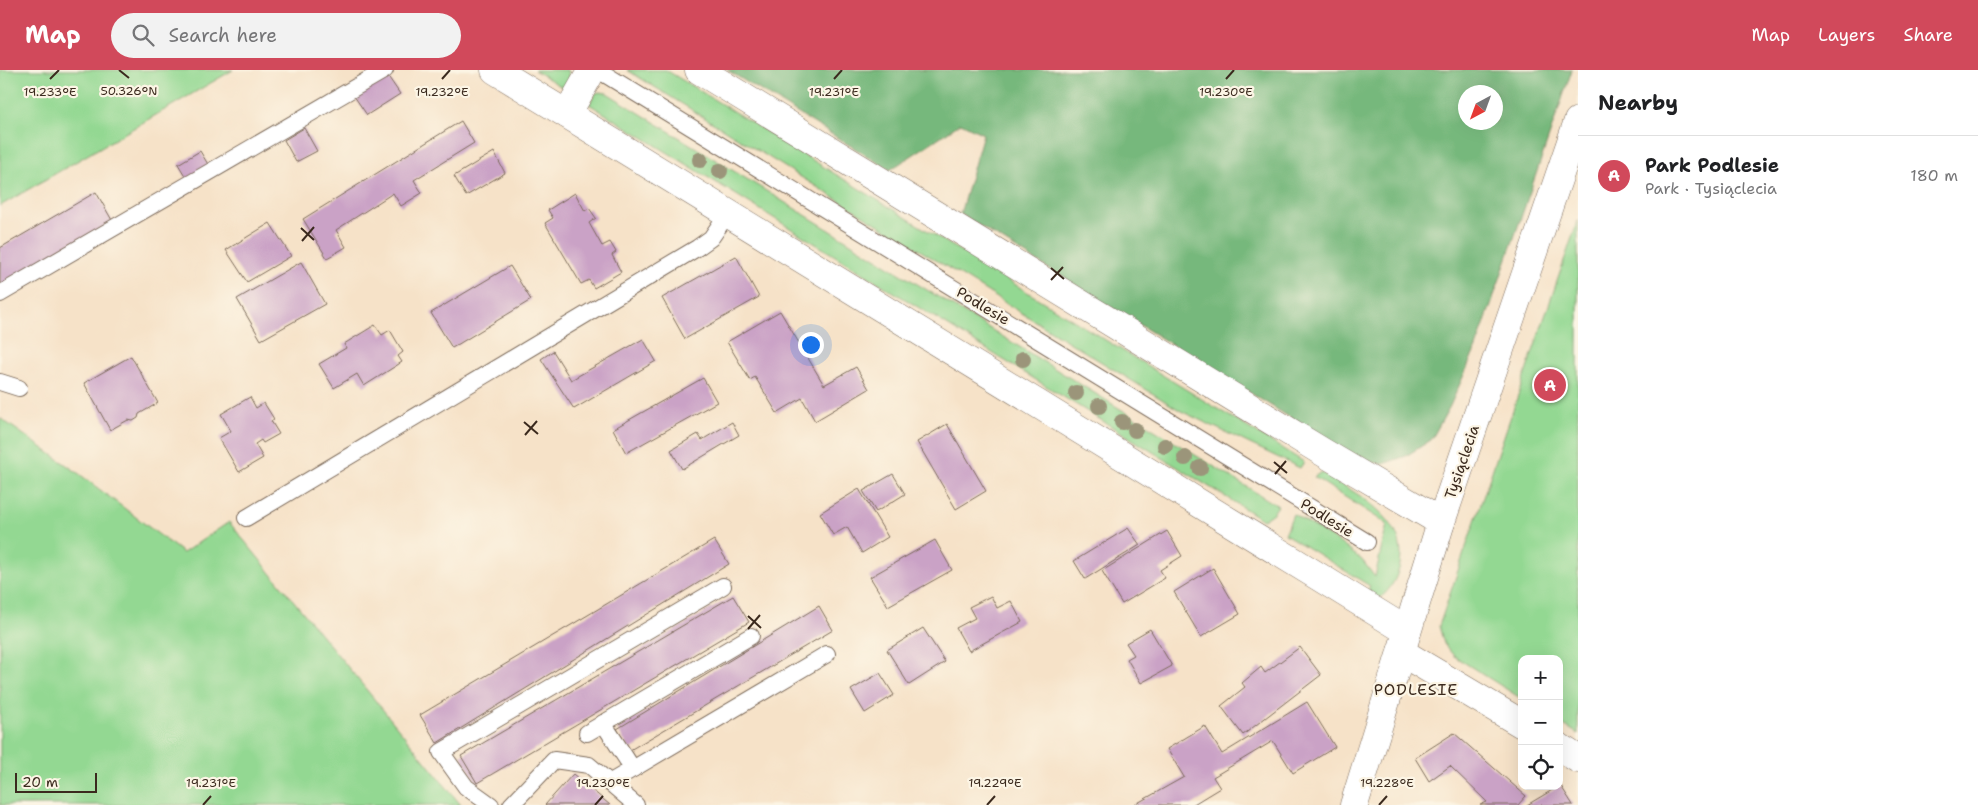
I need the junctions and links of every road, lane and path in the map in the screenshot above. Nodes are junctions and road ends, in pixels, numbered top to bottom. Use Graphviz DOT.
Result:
graph roads {
  1 [pos="385,70"];
  2 [pos="495,70"];
  3 [pos="592,70"];
  4 [pos="598,70"];
  5 [pos="698,70"];
  6 [pos="567,114"];
  7 [pos="1578,121"];
  8 [pos="728,213"];
  9 [pos="0,294"];
  10 [pos="0,382"];
  11 [pos="19,388"];
  12 [pos="246,518"];
  13 [pos="1441,522"];
  14 [pos="1367,542"];
  15 [pos="723,586"];
  16 [pos="751,636"];
  17 [pos="1404,642"];
  18 [pos="827,654"];
  19 [pos="1518,721"];
  20 [pos="603,723"];
  21 [pos="587,733"];
  22 [pos="1563,750"];
  23 [pos="1578,759"];
  24 [pos="633,769"];
  25 [pos="609,783"];
  26 [pos="491,805"];
  27 [pos="512,805"];
  28 [pos="636,805"];
  29 [pos="1354,805"];
  1 -- 9 [label="lane"];
  2 -- 6 [label="street"];
  3 -- 6 [label="street"];
  4 -- 14 [label="lane, Podlesie"];
  5 -- 13 [label="street"];
  6 -- 8 [label="street"];
  7 -- 13 [label="street, Tysiąclecia"];
  8 -- 12 [label="lane"];
  8 -- 17 [label="street"];
  10 -- 11 [label="lane"];
  13 -- 17 [label="street, Tysiąclecia"];
  15 -- 26 [label="lane"];
  16 -- 20 [label="lane"];
  17 -- 19 [label="street"];
  17 -- 29 [label="street, Tysiąclecia"];
  18 -- 24 [label="lane"];
  20 -- 21 [label="lane"];
  20 -- 24 [label="lane"];
  22 -- 23 [label="street"];
  24 -- 25 [label="lane"];
  25 -- 27 [label="lane"];
  25 -- 28 [label="lane"];
}
